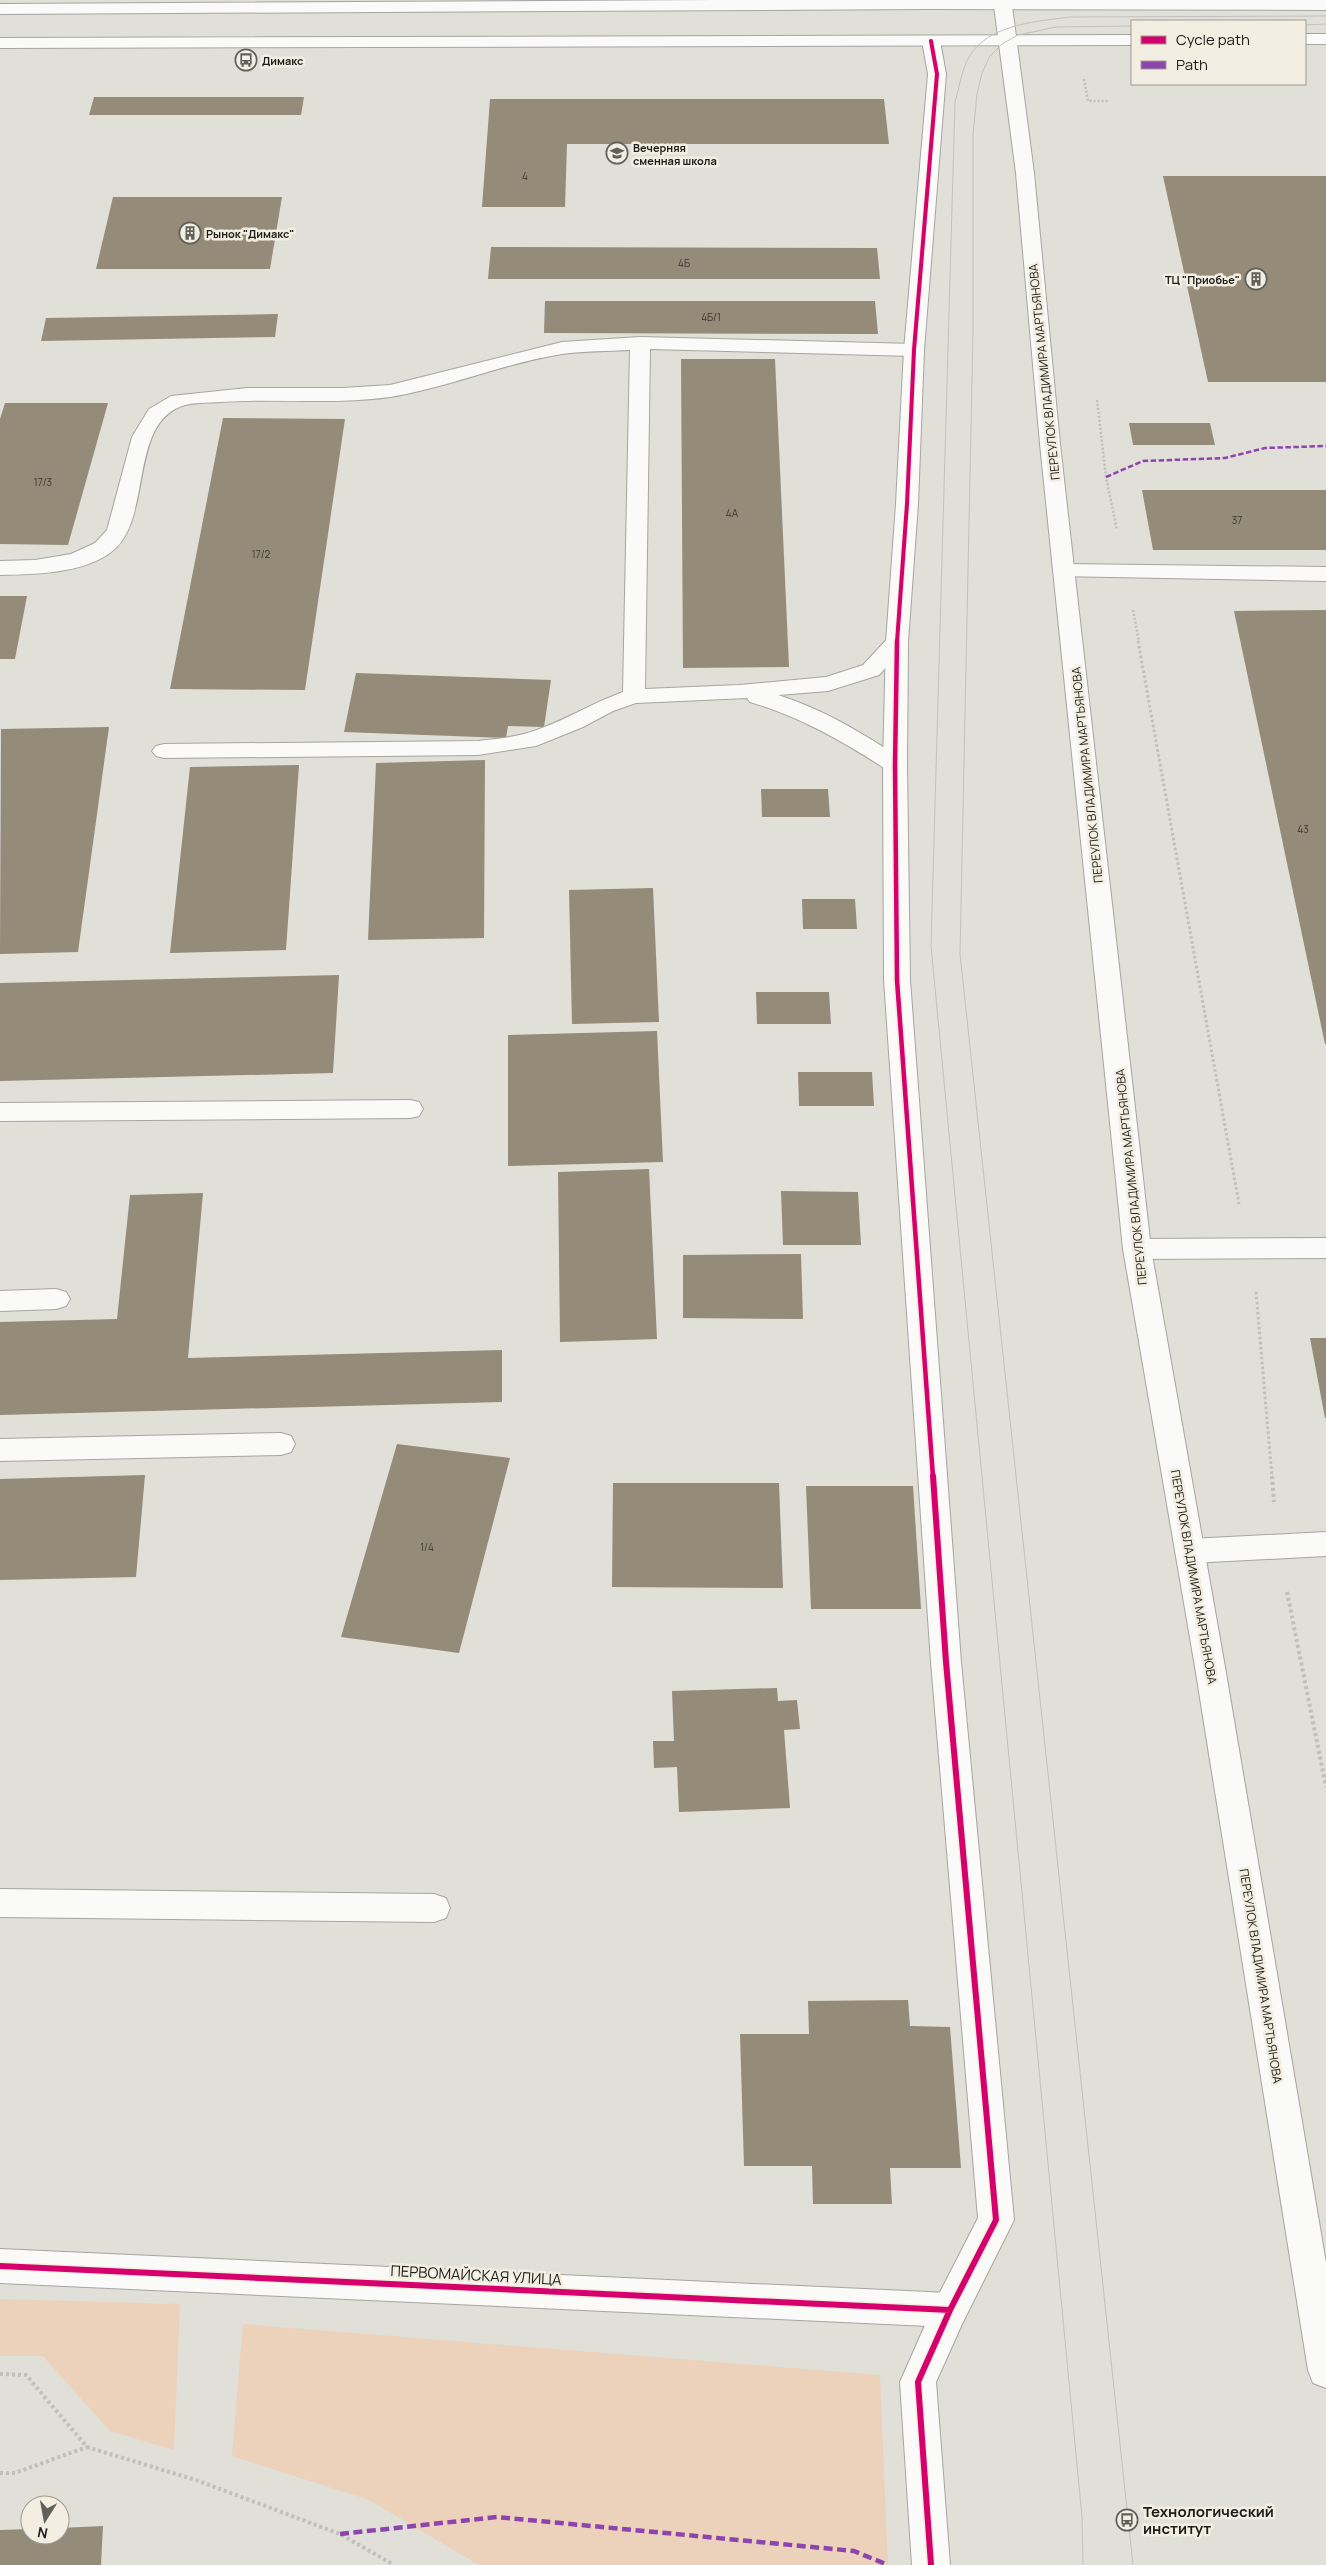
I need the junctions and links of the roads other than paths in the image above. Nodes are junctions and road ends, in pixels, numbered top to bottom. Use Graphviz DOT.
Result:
graph roads {
  1 [pos="929,2"];
  2 [pos="621,3"];
  3 [pos="1008,3"];
  4 [pos="1230,3"];
  5 [pos="62,4"];
  6 [pos="265,4"];
  7 [pos="1326,5"];
  8 [pos="390,6"];
  9 [pos="0,8"];
  10 [pos="1306,39"];
  11 [pos="1326,39"];
  12 [pos="1008,40"];
  13 [pos="1131,40"];
  14 [pos="931,41"];
  15 [pos="383,42"];
  16 [pos="0,44"];
  17 [pos="640,343"];
  18 [pos="914,350"];
  19 [pos="0,568"];
  20 [pos="1064,571"];
  21 [pos="1326,574"];
  22 [pos="897,642"];
  23 [pos="739,692"];
  24 [pos="634,696"];
  25 [pos="164,751"];
  26 [pos="895,765"];
  27 [pos="410,1109"];
  28 [pos="0,1112"];
  29 [pos="1136,1248"];
  30 [pos="1326,1248"];
  31 [pos="56,1300"];
  32 [pos="0,1301"];
  33 [pos="281,1444"];
  34 [pos="0,1450"];
  35 [pos="1326,1544"];
  36 [pos="1190,1551"];
  37 [pos="0,1903"];
  38 [pos="434,1908"];
  39 [pos="0,2266"];
  40 [pos="950,2310"];
  41 [pos="1326,2370"];
  42 [pos="931,2565"];
  1 -- 2 [label="street"];
  1 -- 3 [label="street"];
  2 -- 8 [label="street"];
  3 -- 4 [label="street"];
  3 -- 12 [label="street, ПЕРЕУЛОК ВЛАДИМИРА МАРТЬЯНОВА"];
  4 -- 7 [label="street"];
  5 -- 6 [label="street"];
  5 -- 9 [label="street"];
  6 -- 8 [label="street"];
  8 -- 15 [label="street"];
  10 -- 11 [label="street"];
  12 -- 13 [label="street"];
  12 -- 14 [label="street"];
  12 -- 20 [label="street, ПЕРЕУЛОК ВЛАДИМИРА МАРТЬЯНОВА"];
  14 -- 15 [label="street"];
  14 -- 18 [label="street"];
  15 -- 16 [label="street"];
  17 -- 18 [label="street"];
  17 -- 19 [label="street"];
  17 -- 24 [label="street"];
  18 -- 22 [label="street"];
  20 -- 21 [label="street"];
  20 -- 29 [label="street, ПЕРЕУЛОК ВЛАДИМИРА МАРТЬЯНОВА"];
  22 -- 23 [label="street"];
  22 -- 26 [label="street"];
  23 -- 24 [label="street"];
  23 -- 26 [label="street"];
  24 -- 25 [label="street"];
  26 -- 40 [label="street"];
  27 -- 28 [label="street"];
  29 -- 30 [label="street"];
  29 -- 36 [label="street, ПЕРЕУЛОК ВЛАДИМИРА МАРТЬЯНОВА"];
  31 -- 32 [label="street"];
  33 -- 34 [label="street"];
  35 -- 36 [label="street"];
  36 -- 41 [label="street, ПЕРЕУЛОК ВЛАДИМИРА МАРТЬЯНОВА"];
  37 -- 38 [label="street"];
  39 -- 40 [label="street, ПЕРВОМАЙСКАЯ УЛИЦА"];
  40 -- 42 [label="street"];
}
